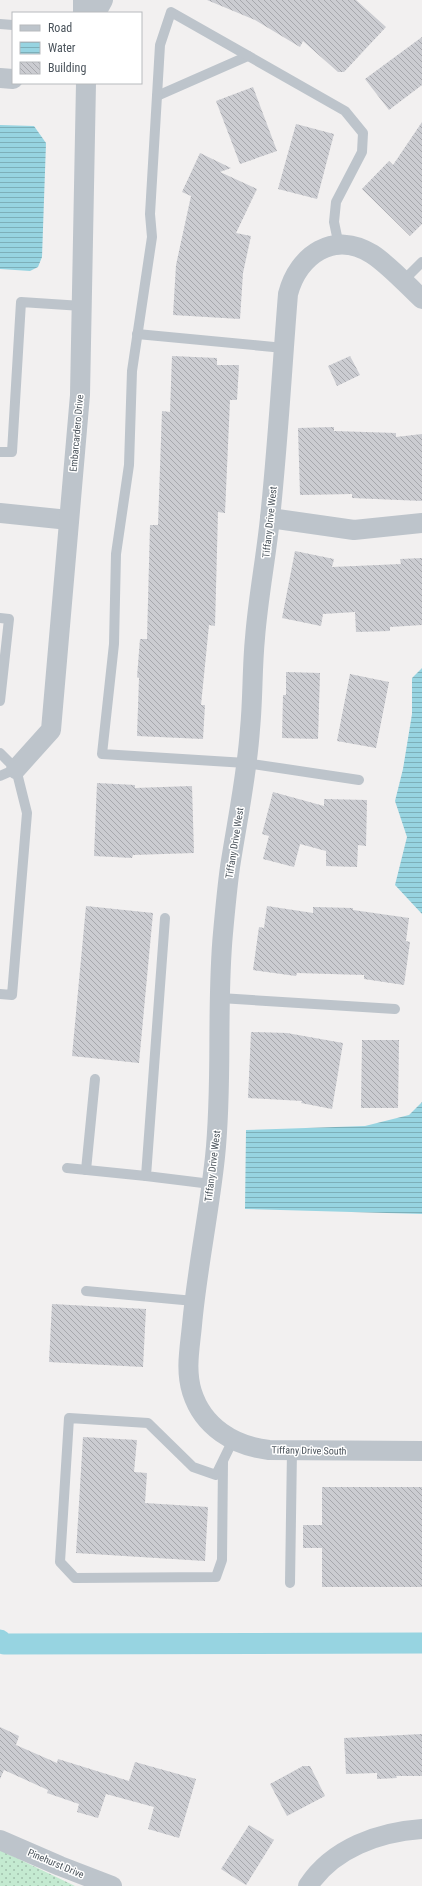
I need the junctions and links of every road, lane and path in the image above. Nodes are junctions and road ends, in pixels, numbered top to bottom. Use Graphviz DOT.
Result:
graph roads {
  1 [pos="83,0"];
  2 [pos="103,0"];
  3 [pos="83,12"];
  4 [pos="97,12"];
  5 [pos="0,24"];
  6 [pos="12,26"];
  7 [pos="248,56"];
  8 [pos="0,78"];
  9 [pos="12,79"];
  10 [pos="80,84"];
  11 [pos="157,96"];
  12 [pos="339,246"];
  13 [pos="422,262"];
  14 [pos="403,281"];
  15 [pos="422,299"];
  16 [pos="82,306"];
  17 [pos="137,334"];
  18 [pos="284,348"];
  19 [pos="0,452"];
  20 [pos="0,514"];
  21 [pos="270,518"];
  22 [pos="69,520"];
  23 [pos="422,523"];
  24 [pos="0,618"];
  25 [pos="0,701"];
  26 [pos="0,753"];
  27 [pos="246,764"];
  28 [pos="8,773"];
  29 [pos="359,780"];
  30 [pos="164,918"];
  31 [pos="0,994"];
  32 [pos="220,998"];
  33 [pos="395,1009"];
  34 [pos="95,1079"];
  35 [pos="67,1168"];
  36 [pos="86,1170"];
  37 [pos="146,1176"];
  38 [pos="211,1184"];
  39 [pos="86,1291"];
  40 [pos="194,1301"];
  41 [pos="205,1418"];
  42 [pos="233,1440"];
  43 [pos="292,1450"];
  44 [pos="422,1451"];
  45 [pos="223,1462"];
  46 [pos="290,1583"];
  47 [pos="422,1829"];
  48 [pos="0,1840"];
  49 [pos="112,1886"];
  50 [pos="308,1886"];
  1 -- 3 [label="street"];
  2 -- 4 [label="street"];
  5 -- 6 [label="lane"];
  7 -- 11 [label="lane"];
  7 -- 11 [label="lane"];
  7 -- 12 [label="lane"];
  8 -- 9 [label="street"];
  10 -- 16 [label="street, Embarcardero Drive"];
  11 -- 17 [label="lane"];
  12 -- 14 [label="street"];
  12 -- 18 [label="street, Tiffany Drive West"];
  13 -- 14 [label="lane"];
  14 -- 15 [label="street"];
  16 -- 19 [label="lane"];
  16 -- 22 [label="street, Embarcardero Drive"];
  17 -- 18 [label="lane"];
  17 -- 27 [label="lane"];
  18 -- 21 [label="street, Tiffany Drive West"];
  20 -- 22 [label="street"];
  21 -- 23 [label="street"];
  21 -- 27 [label="street, Tiffany Drive West"];
  22 -- 28 [label="street, Embarcardero Drive"];
  24 -- 25 [label="lane"];
  26 -- 28 [label="lane"];
  27 -- 29 [label="lane"];
  27 -- 32 [label="street, Tiffany Drive West"];
  28 -- 31 [label="lane"];
  30 -- 37 [label="lane"];
  32 -- 33 [label="lane"];
  32 -- 38 [label="street, Tiffany Drive West"];
  34 -- 36 [label="lane"];
  35 -- 36 [label="lane"];
  36 -- 37 [label="lane"];
  37 -- 38 [label="lane"];
  38 -- 40 [label="street, Tiffany Drive West"];
  39 -- 40 [label="lane"];
  40 -- 41 [label="street, Tiffany Drive West"];
  41 -- 42 [label="street, Tiffany Drive South"];
  42 -- 43 [label="street, Tiffany Drive South"];
  42 -- 45 [label="lane"];
  43 -- 44 [label="street, Tiffany Drive South"];
  43 -- 46 [label="lane"];
  45 -- 45 [label="lane"];
  47 -- 50 [label="street"];
  48 -- 49 [label="street, Pinehurst Drive"];
}
